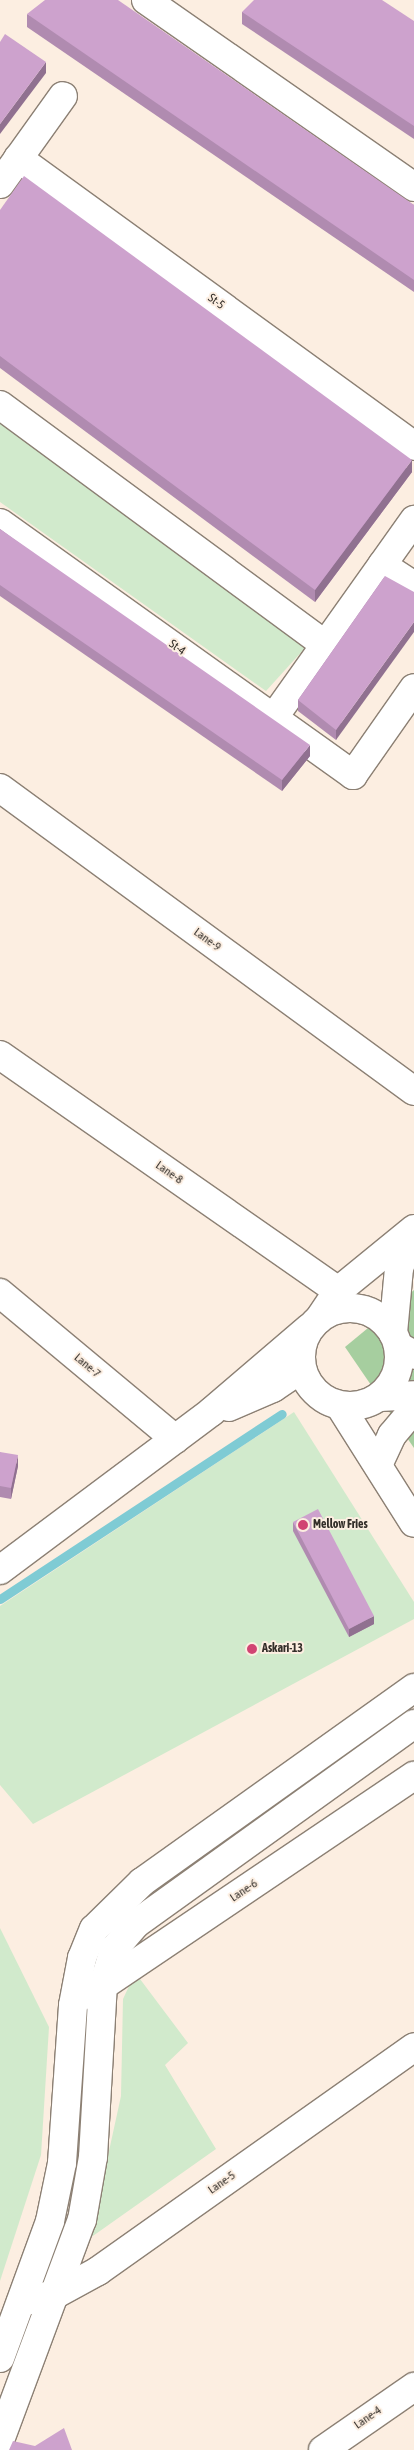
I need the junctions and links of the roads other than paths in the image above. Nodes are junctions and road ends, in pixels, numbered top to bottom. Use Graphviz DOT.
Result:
graph roads {
  1 [pos="146,0"];
  2 [pos="63,96"];
  3 [pos="18,158"];
  4 [pos="0,184"];
  5 [pos="414,187"];
  6 [pos="0,405"];
  7 [pos="414,446"];
  8 [pos="414,520"];
  9 [pos="0,523"];
  10 [pos="382,566"];
  11 [pos="414,586"];
  12 [pos="325,646"];
  13 [pos="414,688"];
  14 [pos="274,717"];
  15 [pos="0,788"];
  16 [pos="0,1055"];
  17 [pos="414,1091"];
  18 [pos="414,1230"];
  19 [pos="338,1291"];
  20 [pos="0,1293"];
  21 [pos="314,1323"];
  22 [pos="402,1345"];
  23 [pos="301,1369"];
  24 [pos="414,1395"];
  25 [pos="380,1397"];
  26 [pos="340,1406"];
  27 [pos="414,1409"];
  28 [pos="211,1412"];
  29 [pos="175,1439"];
  30 [pos="378,1465"];
  31 [pos="414,1523"];
  32 [pos="0,1570"];
  33 [pos="414,1688"];
  34 [pos="414,1724"];
  35 [pos="414,1776"];
  36 [pos="103,1986"];
  37 [pos="73,2005"];
  38 [pos="414,2047"];
  39 [pos="56,2294"];
  40 [pos="21,2302"];
  41 [pos="0,2358"];
  42 [pos="414,2387"];
  43 [pos="0,2440"];
  44 [pos="323,2450"];
  1 -- 5 [label="street"];
  2 -- 3 [label="street"];
  3 -- 4 [label="street"];
  3 -- 7 [label="street, St-5"];
  6 -- 12 [label="street"];
  8 -- 10 [label="street"];
  9 -- 14 [label="street, St-4"];
  10 -- 11 [label="street"];
  10 -- 12 [label="street"];
  12 -- 14 [label="street"];
  13 -- 14 [label="street, St-4"];
  15 -- 17 [label="street, Lane-9"];
  16 -- 19 [label="street, Lane-8"];
  18 -- 19 [label="street"];
  18 -- 22 [label="street"];
  19 -- 21 [label="street"];
  20 -- 29 [label="street, Lane-7"];
  21 -- 22 [label="street"];
  21 -- 23 [label="street"];
  21 -- 28 [label="street"];
  22 -- 25 [label="street"];
  23 -- 26 [label="street"];
  23 -- 28 [label="street"];
  24 -- 25 [label="street"];
  25 -- 26 [label="street"];
  26 -- 30 [label="street"];
  27 -- 30 [label="street"];
  28 -- 29 [label="street"];
  29 -- 32 [label="street"];
  30 -- 31 [label="street"];
  33 -- 37 [label="street"];
  34 -- 36 [label="street"];
  35 -- 36 [label="street, Lane-6"];
  36 -- 37 [label="street, Lane-6"];
  36 -- 39 [label="street"];
  37 -- 40 [label="street"];
  38 -- 39 [label="street, Lane-5"];
  39 -- 40 [label="street, Lane-5"];
  39 -- 43 [label="street"];
  40 -- 41 [label="street"];
  42 -- 44 [label="street, Lane-4"];
}
